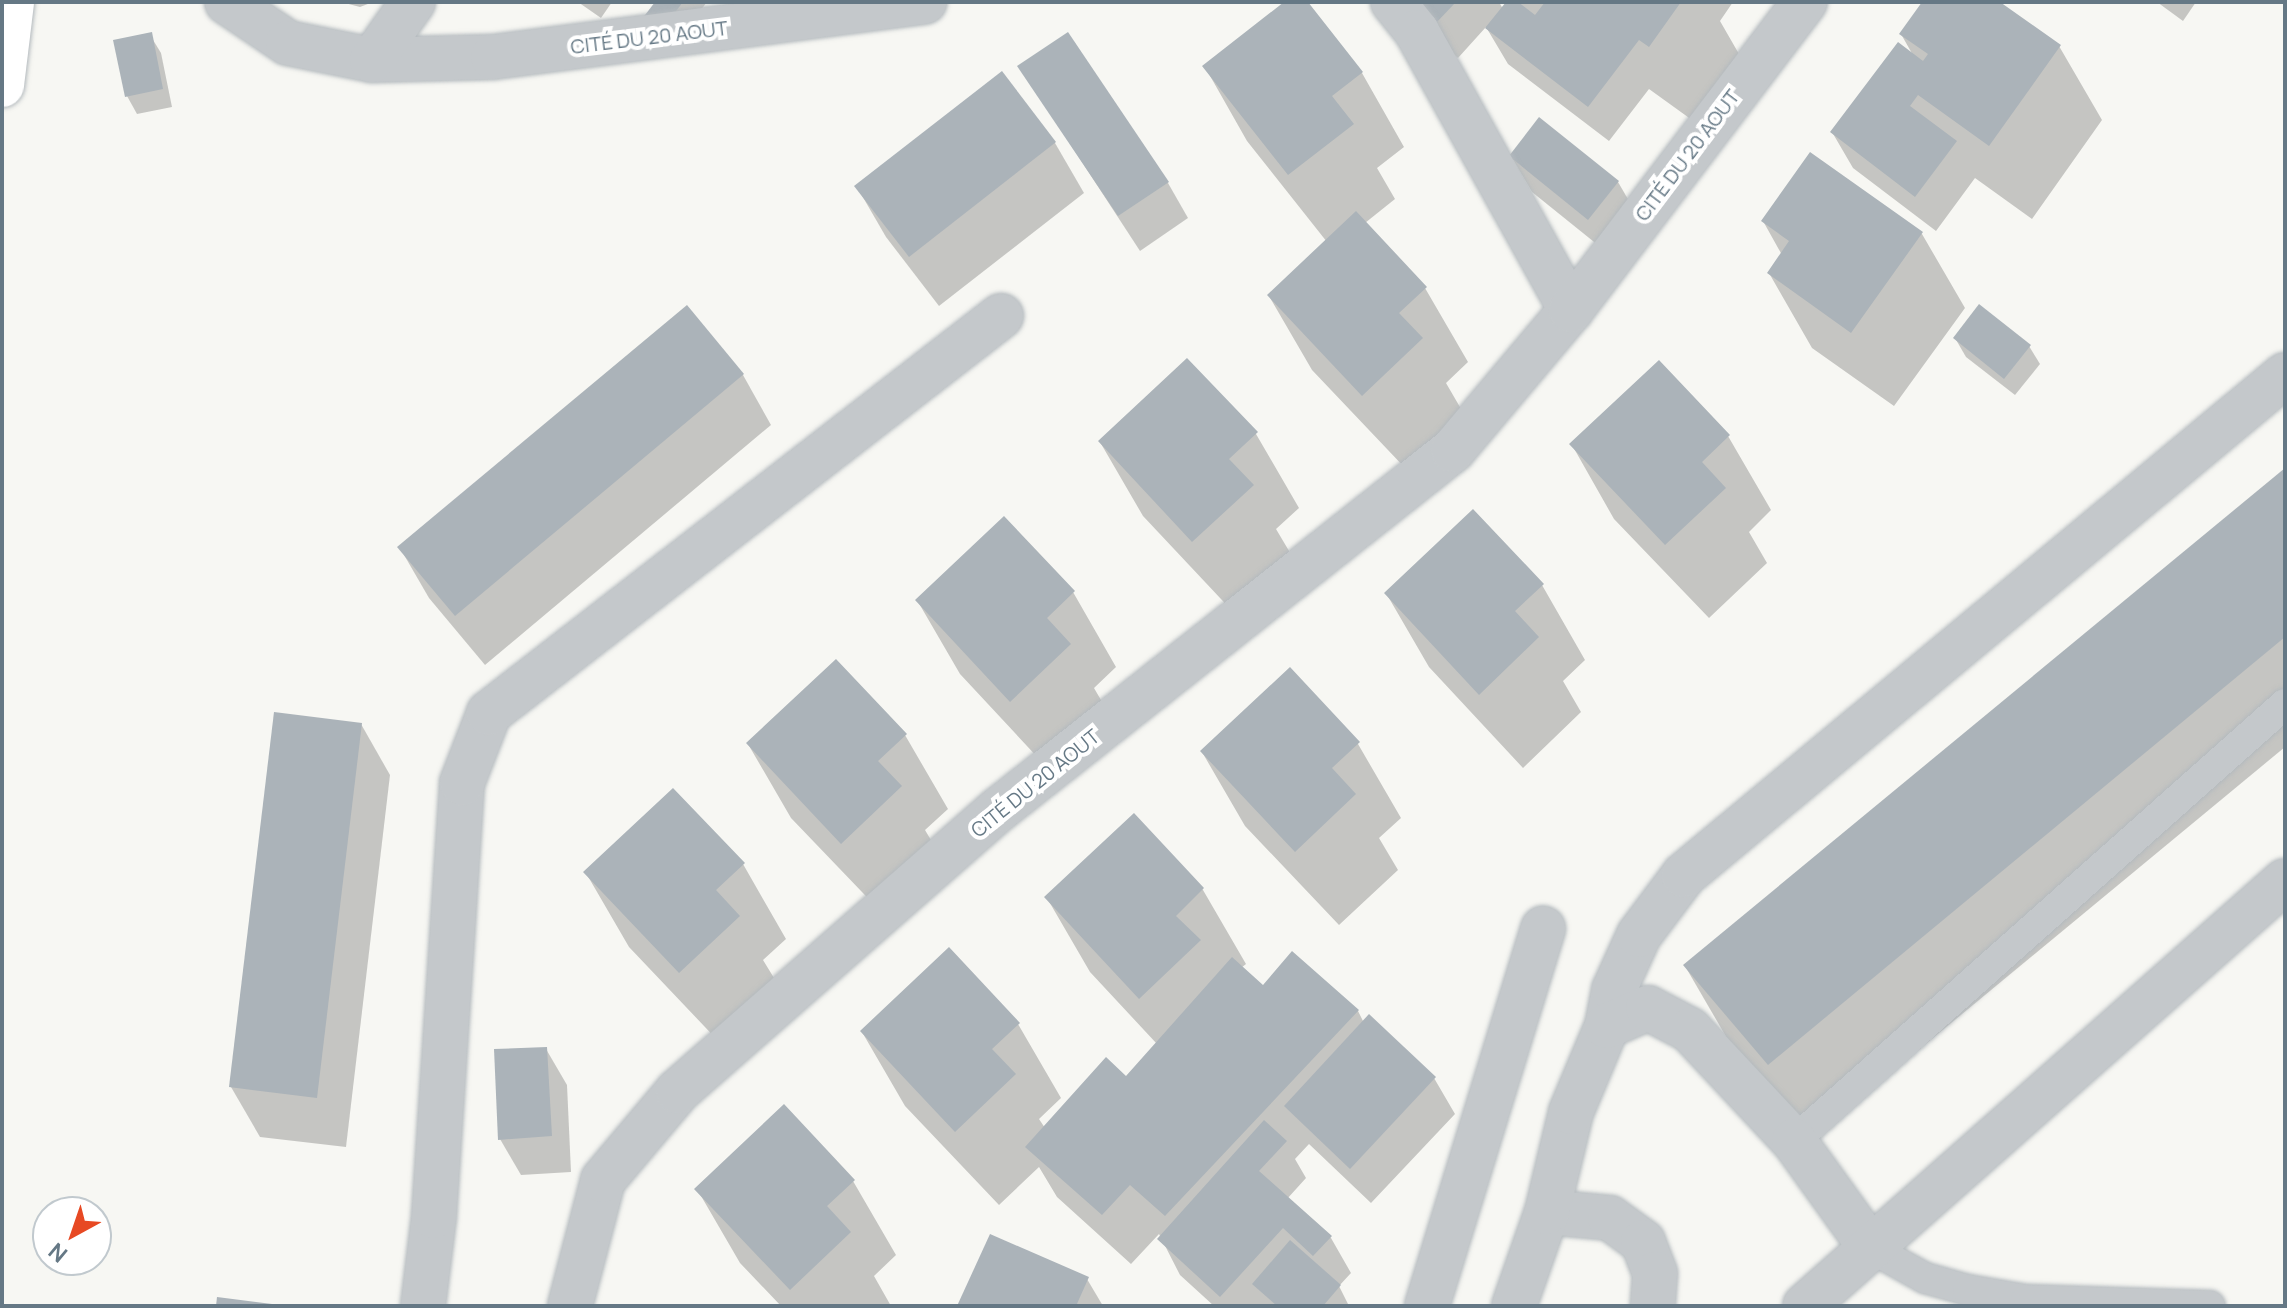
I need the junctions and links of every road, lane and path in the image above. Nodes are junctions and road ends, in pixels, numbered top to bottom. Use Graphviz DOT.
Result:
graph roads {
  1 [pos="227,2"];
  2 [pos="413,2"];
  3 [pos="925,2"];
  4 [pos="1393,2"];
  5 [pos="1805,2"];
  6 [pos="19,10"];
  7 [pos="372,60"];
  8 [pos="2,85"];
  9 [pos="1571,310"];
  10 [pos="1001,316"];
  11 [pos="2285,375"];
  12 [pos="2285,704"];
  13 [pos="2285,881"];
  14 [pos="1543,928"];
  15 [pos="1607,1026"];
  16 [pos="1794,1141"];
  17 [pos="1547,1212"];
  18 [pos="1871,1248"];
  19 [pos="423,1306"];
  20 [pos="570,1306"];
  21 [pos="1427,1306"];
  22 [pos="1514,1306"];
  23 [pos="1653,1306"];
  24 [pos="1805,1306"];
  25 [pos="2210,1306"];
  1 -- 7 [label="street, CITÉ DU 20 AOUT"];
  2 -- 7 [label="street"];
  3 -- 7 [label="street, CITÉ DU 20 AOUT"];
  4 -- 9 [label="street"];
  5 -- 9 [label="street, CITÉ DU 20 AOUT"];
  6 -- 8 [label="street"];
  9 -- 20 [label="street, CITÉ DU 20 AOUT"];
  10 -- 19 [label="street"];
  11 -- 15 [label="street"];
  12 -- 16 [label="lane"];
  13 -- 18 [label="street"];
  14 -- 21 [label="street"];
  15 -- 16 [label="street"];
  15 -- 17 [label="street"];
  16 -- 18 [label="street"];
  17 -- 22 [label="street"];
  17 -- 23 [label="street"];
  18 -- 24 [label="street"];
  18 -- 25 [label="lane"];
}
